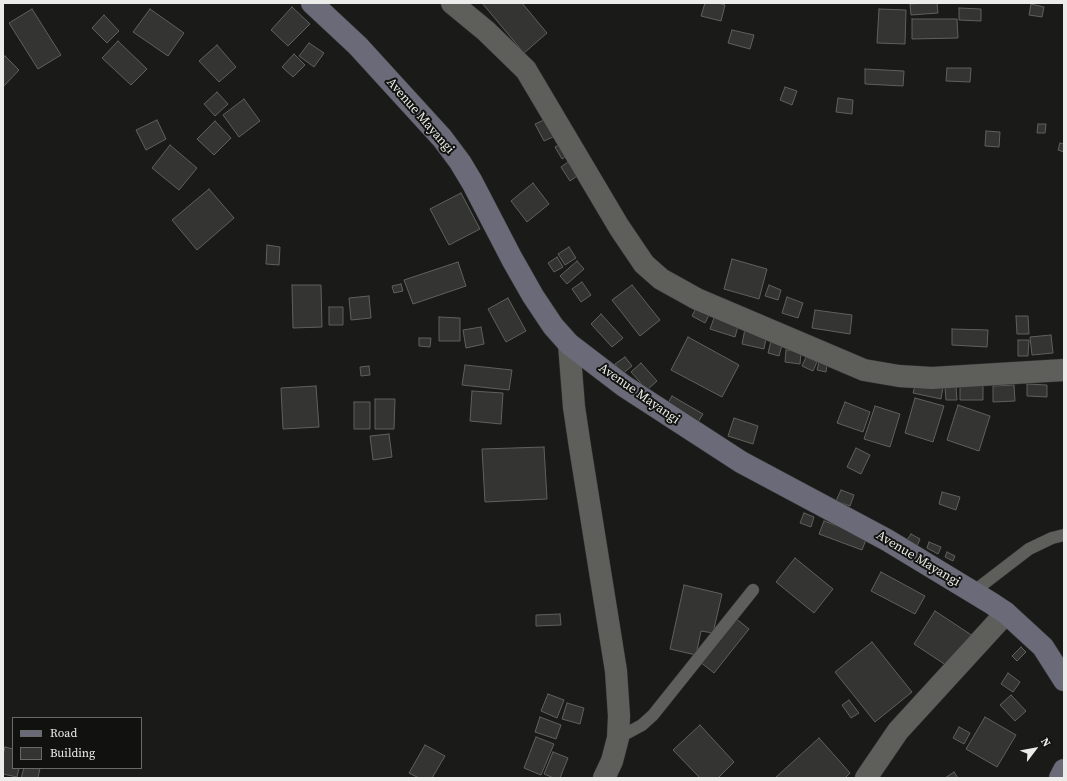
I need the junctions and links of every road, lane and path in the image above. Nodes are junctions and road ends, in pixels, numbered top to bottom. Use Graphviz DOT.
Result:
graph roads {
  1 [pos="312,3"];
  2 [pos="452,3"];
  3 [pos="569,344"];
  4 [pos="1064,370"];
  5 [pos="1064,535"];
  6 [pos="753,590"];
  7 [pos="973,592"];
  8 [pos="1006,613"];
  9 [pos="1064,680"];
  10 [pos="618,738"];
  11 [pos="1064,770"];
  12 [pos="604,778"];
  13 [pos="866,778"];
  14 [pos="1060,778"];
  1 -- 3 [label="street, Avenue Mayangi"];
  2 -- 4 [label="street"];
  3 -- 7 [label="street, Avenue Mayangi"];
  3 -- 10 [label="street"];
  5 -- 7 [label="lane"];
  6 -- 10 [label="lane"];
  7 -- 8 [label="street, Avenue Mayangi"];
  8 -- 9 [label="street, Avenue Mayangi"];
  8 -- 13 [label="street"];
  10 -- 12 [label="street"];
  11 -- 14 [label="street"];
}
